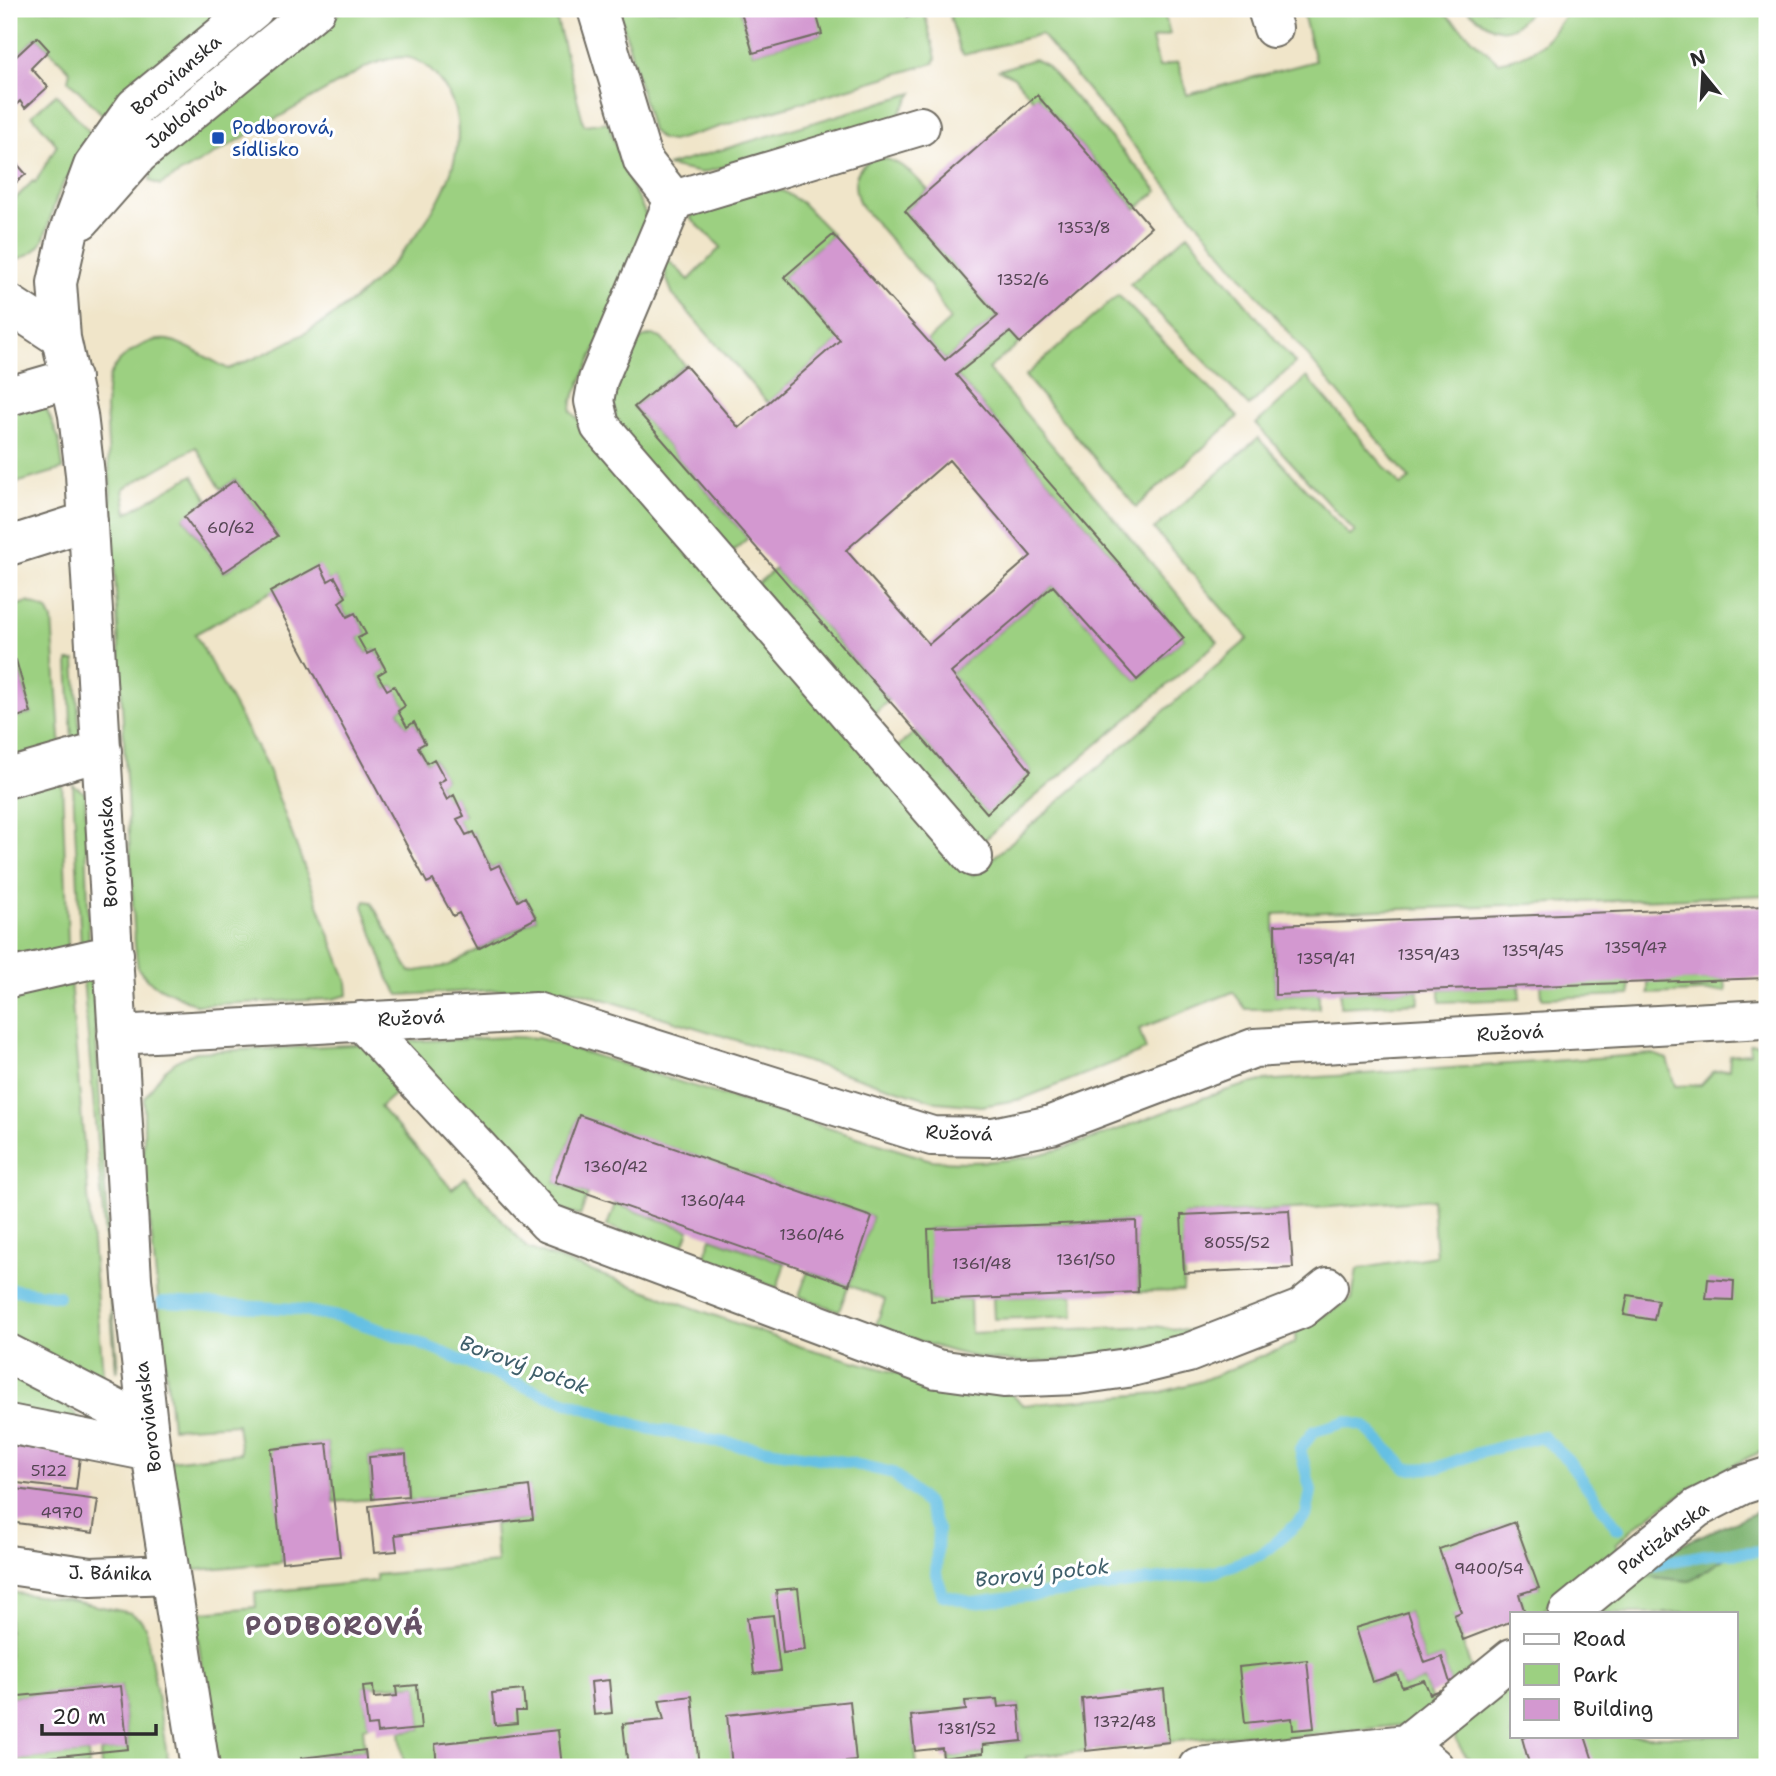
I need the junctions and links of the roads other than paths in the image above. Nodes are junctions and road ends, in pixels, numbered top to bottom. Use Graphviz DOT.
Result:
graph roads {
  1 [pos="254,9"];
  2 [pos="316,9"];
  3 [pos="597,9"];
  4 [pos="920,126"];
  5 [pos="674,200"];
  6 [pos="68,234"];
  7 [pos="9,304"];
  8 [pos="61,338"];
  9 [pos="71,378"];
  10 [pos="9,396"];
  11 [pos="88,521"];
  12 [pos="9,546"];
  13 [pos="102,751"];
  14 [pos="9,778"];
  15 [pos="973,857"];
  16 [pos="114,954"];
  17 [pos="9,978"];
  18 [pos="1763,1019"];
  19 [pos="361,1021"];
  20 [pos="117,1035"];
  21 [pos="1328,1287"];
  22 [pos="9,1354"];
  23 [pos="9,1424"];
  24 [pos="149,1439"];
  25 [pos="1767,1477"];
  26 [pos="9,1565"];
  27 [pos="170,1574"];
  28 [pos="1568,1612"];
  29 [pos="1510,1660"];
  30 [pos="1420,1756"];
  31 [pos="200,1767"];
  32 [pos="1198,1767"];
  1 -- 6 [label="street, Borovianska"];
  2 -- 6 [label="street, Jabloňová"];
  3 -- 5 [label="street"];
  4 -- 5 [label="street"];
  5 -- 15 [label="street"];
  6 -- 8 [label="street, Borovianska"];
  7 -- 8 [label="street"];
  8 -- 9 [label="street, Borovianska"];
  9 -- 10 [label="street"];
  9 -- 11 [label="street, Borovianska"];
  11 -- 12 [label="street"];
  11 -- 13 [label="street, Borovianska"];
  13 -- 14 [label="street"];
  13 -- 16 [label="street, Borovianska"];
  16 -- 17 [label="street"];
  16 -- 20 [label="street, Borovianska"];
  18 -- 19 [label="street, Ružová"];
  19 -- 20 [label="street, Ružová"];
  19 -- 21 [label="street"];
  20 -- 24 [label="street, Borovianska"];
  22 -- 24 [label="street"];
  23 -- 24 [label="street"];
  24 -- 27 [label="street, Borovianska"];
  25 -- 28 [label="street, Partizánska"];
  26 -- 27 [label="street, J. Bánika"];
  27 -- 31 [label="street, Borovianska"];
  29 -- 30 [label="street"];
  30 -- 32 [label="street"];
}
